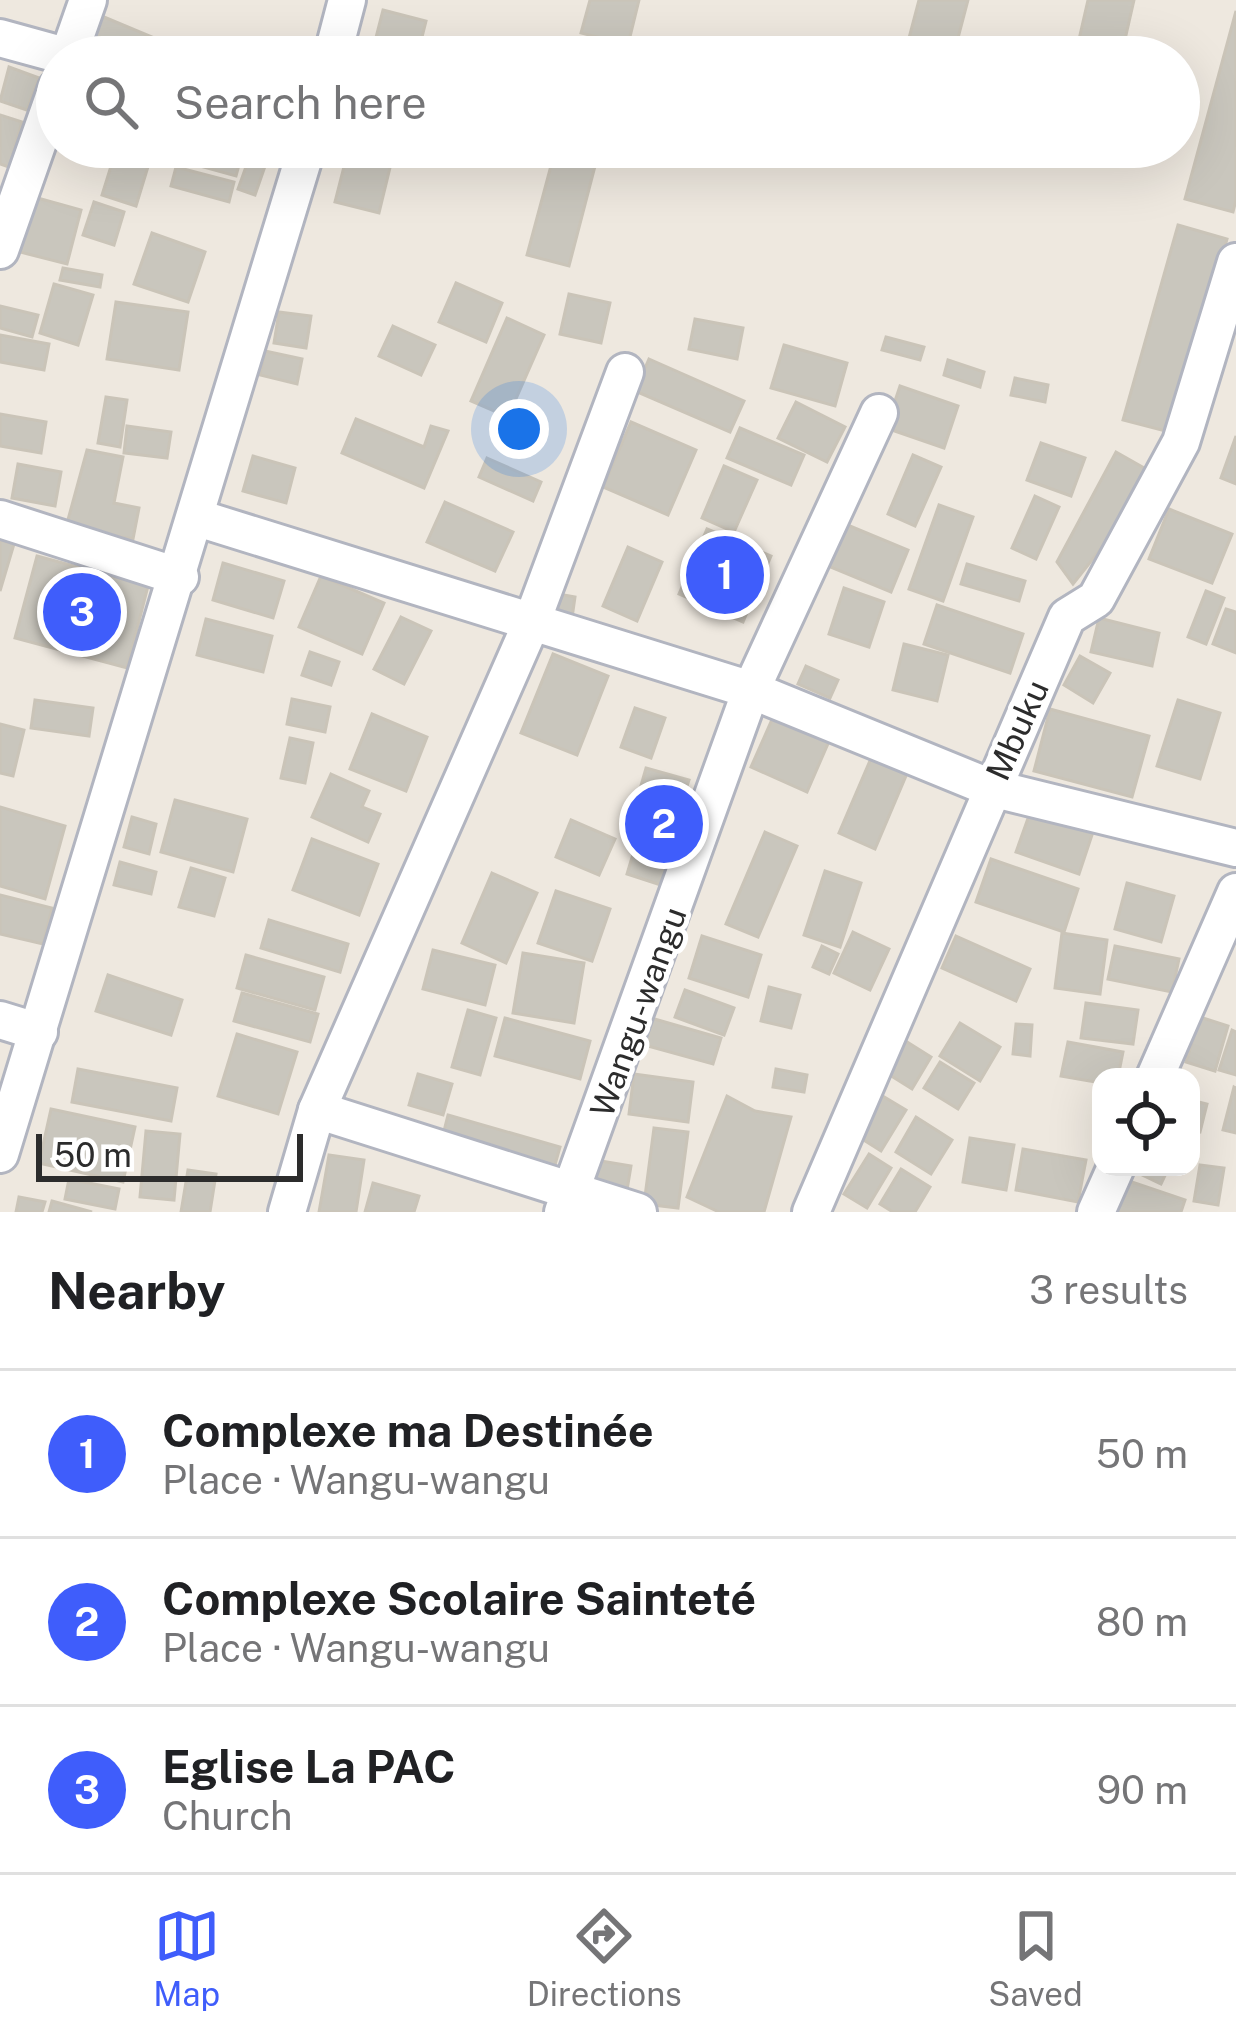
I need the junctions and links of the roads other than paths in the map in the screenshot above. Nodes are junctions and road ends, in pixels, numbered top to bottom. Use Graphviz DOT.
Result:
graph roads {
  1 [pos="88,0"];
  2 [pos="347,0"];
  3 [pos="75,36"];
  4 [pos="338,36"];
  5 [pos="0,38"];
  6 [pos="36,48"];
  7 [pos="36,148"];
  8 [pos="302,168"];
  9 [pos="0,250"];
  10 [pos="1236,262"];
  11 [pos="625,372"];
  12 [pos="879,413"];
  13 [pos="198,518"];
  14 [pos="0,519"];
  15 [pos="180,577"];
  16 [pos="532,624"];
  17 [pos="751,689"];
  18 [pos="991,788"];
  19 [pos="1236,848"];
  20 [pos="1236,892"];
  21 [pos="0,1020"];
  22 [pos="39,1032"];
  23 [pos="1159,1068"];
  24 [pos="317,1110"];
  25 [pos="0,1154"];
  26 [pos="1112,1176"];
  27 [pos="568,1201"];
  28 [pos="287,1212"];
  29 [pos="638,1212"];
  30 [pos="811,1212"];
  31 [pos="1096,1212"];
  1 -- 3 [label="street"];
  2 -- 4 [label="street"];
  5 -- 6 [label="street"];
  7 -- 9 [label="street"];
  8 -- 13 [label="street"];
  10 -- 18 [label="street, Mbuku"];
  11 -- 16 [label="street"];
  12 -- 17 [label="street, Wangu-wangu"];
  13 -- 15 [label="street"];
  13 -- 16 [label="street"];
  14 -- 15 [label="street"];
  15 -- 22 [label="street"];
  16 -- 17 [label="street"];
  16 -- 24 [label="street"];
  17 -- 18 [label="street"];
  17 -- 27 [label="street, Wangu-wangu"];
  18 -- 19 [label="street"];
  18 -- 30 [label="street, Mbuku"];
  20 -- 23 [label="street"];
  21 -- 22 [label="street"];
  22 -- 25 [label="street"];
  24 -- 27 [label="street"];
  24 -- 28 [label="street"];
  26 -- 31 [label="street"];
  27 -- 29 [label="street"];
}
